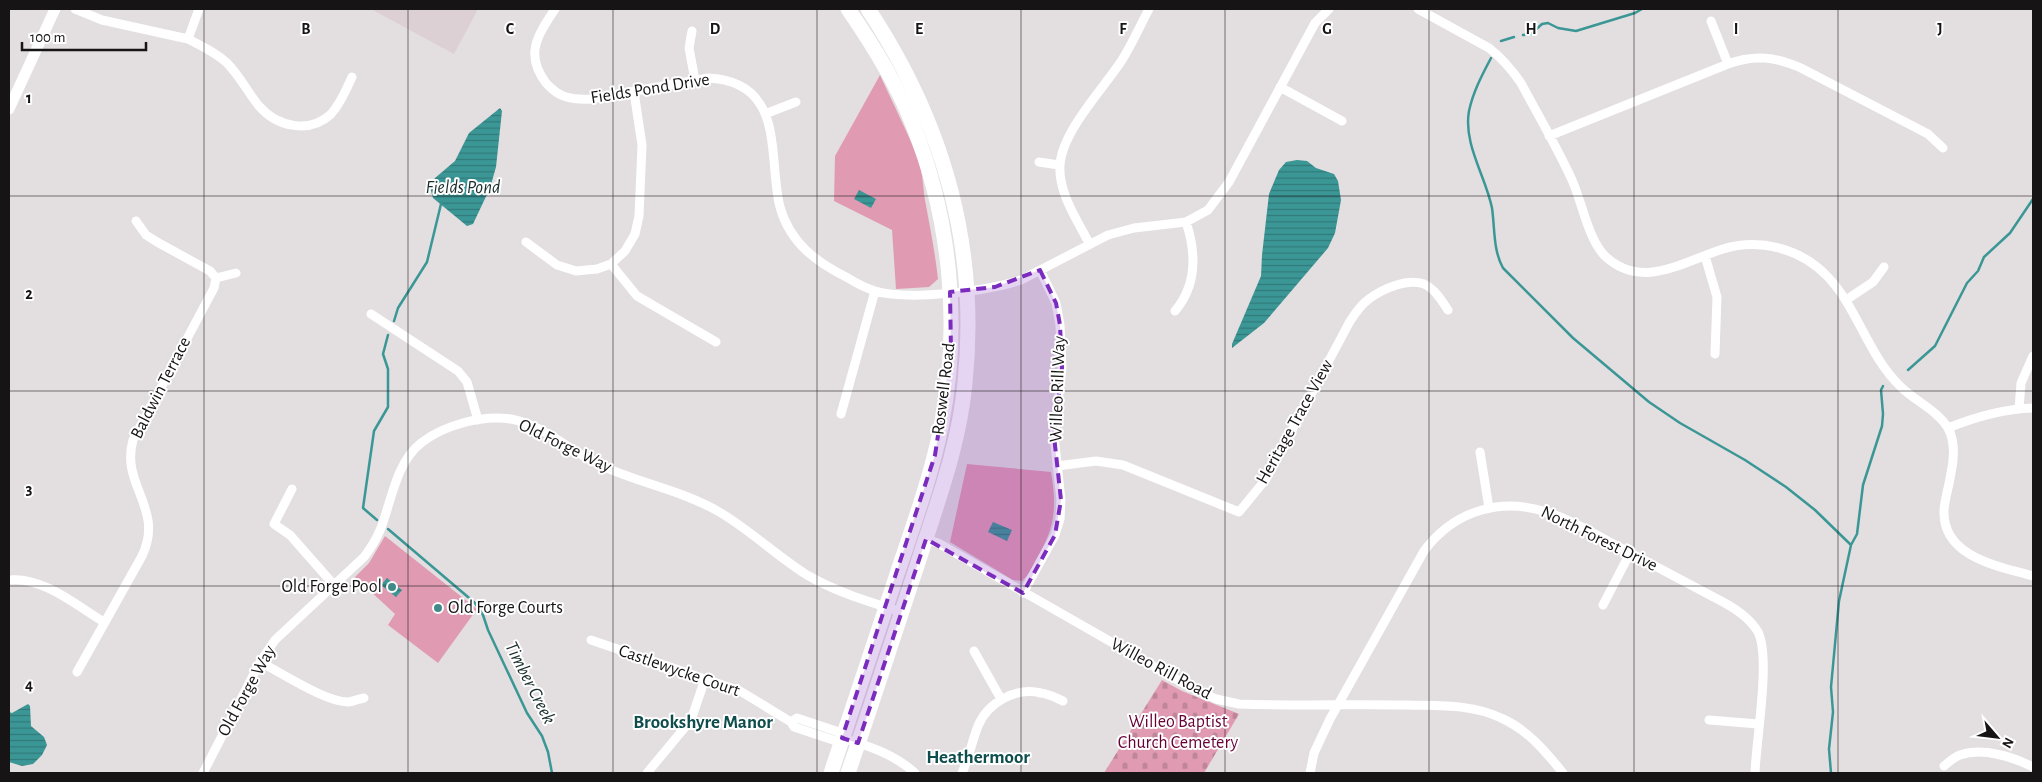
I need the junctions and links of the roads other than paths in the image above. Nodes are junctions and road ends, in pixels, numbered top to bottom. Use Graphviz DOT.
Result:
graph roads {
  1 [pos="55,9"];
  2 [pos="75,9"];
  3 [pos="199,9"];
  4 [pos="556,9"];
  5 [pos="848,9"];
  6 [pos="868,9"];
  7 [pos="1149,9"];
  8 [pos="1329,9"];
  9 [pos="1418,9"];
  10 [pos="1712,21"];
  11 [pos="692,31"];
  12 [pos="188,39"];
  13 [pos="1728,64"];
  14 [pos="352,77"];
  15 [pos="695,80"];
  16 [pos="1280,87"];
  17 [pos="634,92"];
  18 [pos="796,102"];
  19 [pos="9,108"];
  20 [pos="765,114"];
  21 [pos="1342,121"];
  22 [pos="1549,136"];
  23 [pos="1943,148"];
  24 [pos="1039,162"];
  25 [pos="1060,165"];
  26 [pos="136,221"];
  27 [pos="1186,222"];
  28 [pos="526,242"];
  29 [pos="1089,243"];
  30 [pos="1705,256"];
  31 [pos="610,264"];
  32 [pos="1884,267"];
  33 [pos="1040,270"];
  34 [pos="236,273"];
  35 [pos="216,278"];
  36 [pos="875,291"];
  37 [pos="967,291"];
  38 [pos="950,292"];
  39 [pos="1846,300"];
  40 [pos="1448,310"];
  41 [pos="1175,311"];
  42 [pos="371,314"];
  43 [pos="716,342"];
  44 [pos="1715,354"];
  45 [pos="2033,356"];
  46 [pos="2033,408"];
  47 [pos="2018,409"];
  48 [pos="841,414"];
  49 [pos="478,420"];
  50 [pos="1948,428"];
  51 [pos="1480,452"];
  52 [pos="1057,466"];
  53 [pos="292,489"];
  54 [pos="1489,508"];
  55 [pos="910,534"];
  56 [pos="926,539"];
  57 [pos="1630,553"];
  58 [pos="2033,576"];
  59 [pos="9,580"];
  60 [pos="334,586"];
  61 [pos="1024,593"];
  62 [pos="1603,605"];
  63 [pos="886,607"];
  64 [pos="902,612"];
  65 [pos="104,622"];
  66 [pos="591,640"];
  67 [pos="974,651"];
  68 [pos="260,662"];
  69 [pos="77,672"];
  70 [pos="705,680"];
  71 [pos="364,698"];
  72 [pos="1002,699"];
  73 [pos="1062,701"];
  74 [pos="1338,704"];
  75 [pos="1709,720"];
  76 [pos="1758,724"];
  77 [pos="842,738"];
  78 [pos="858,743"];
  79 [pos="1944,766"];
  80 [pos="2033,767"];
  81 [pos="203,773"];
  82 [pos="647,773"];
  83 [pos="831,773"];
  84 [pos="848,773"];
  85 [pos="915,773"];
  86 [pos="962,773"];
  87 [pos="1310,773"];
  88 [pos="1563,773"];
  89 [pos="1755,773"];
  1 -- 19 [label="street"];
  2 -- 12 [label="street"];
  3 -- 12 [label="street"];
  4 -- 17 [label="street, Fields Pond Drive"];
  5 -- 38 [label="highway, Roswell Road"];
  6 -- 37 [label="highway, Roswell Road"];
  7 -- 25 [label="street"];
  8 -- 16 [label="street"];
  9 -- 22 [label="street"];
  10 -- 13 [label="street"];
  11 -- 15 [label="street"];
  12 -- 14 [label="street"];
  13 -- 22 [label="street"];
  13 -- 23 [label="street"];
  15 -- 17 [label="street, Fields Pond Drive"];
  15 -- 20 [label="street, Fields Pond Drive"];
  16 -- 21 [label="street"];
  16 -- 27 [label="street"];
  17 -- 31 [label="street"];
  18 -- 20 [label="street"];
  20 -- 36 [label="street, Fields Pond Drive"];
  22 -- 30 [label="street"];
  24 -- 25 [label="street"];
  25 -- 29 [label="street"];
  26 -- 35 [label="street"];
  27 -- 29 [label="street, Fields Pond Drive"];
  27 -- 41 [label="street"];
  28 -- 31 [label="street"];
  29 -- 33 [label="street, Fields Pond Drive"];
  30 -- 39 [label="street"];
  30 -- 44 [label="street"];
  31 -- 43 [label="street"];
  32 -- 39 [label="street"];
  33 -- 37 [label="street, Fields Pond Drive"];
  33 -- 52 [label="street, Willeo Rill Way"];
  34 -- 35 [label="street"];
  35 -- 65 [label="street, Baldwin Terrace"];
  36 -- 38 [label="street, Fields Pond Drive"];
  36 -- 48 [label="street"];
  37 -- 38 [label="street, Fields Pond Drive"];
  37 -- 56 [label="highway, Roswell Road"];
  38 -- 55 [label="highway, Roswell Road"];
  39 -- 50 [label="street"];
  40 -- 52 [label="street, Heritage Trace View"];
  42 -- 49 [label="street"];
  45 -- 47 [label="street"];
  46 -- 47 [label="street"];
  47 -- 50 [label="street"];
  49 -- 60 [label="street, Old Forge Way"];
  49 -- 63 [label="street, Old Forge Way"];
  50 -- 58 [label="street"];
  51 -- 54 [label="street"];
  52 -- 61 [label="street, Willeo Rill Way"];
  53 -- 60 [label="street"];
  54 -- 57 [label="street, North Forest Drive"];
  54 -- 74 [label="street, North Forest Drive"];
  55 -- 56 [label="street, Willeo Rill Road"];
  55 -- 63 [label="highway, Roswell Road"];
  56 -- 61 [label="street, Willeo Rill Road"];
  56 -- 64 [label="highway, Roswell Road"];
  57 -- 62 [label="street"];
  57 -- 76 [label="street, North Forest Drive"];
  59 -- 65 [label="street"];
  60 -- 68 [label="street, Old Forge Way"];
  61 -- 74 [label="street, Willeo Rill Road"];
  63 -- 64 [label="street, Old Forge Way"];
  63 -- 77 [label="highway, Roswell Road"];
  64 -- 78 [label="highway, Roswell Road"];
  65 -- 69 [label="street, Baldwin Terrace"];
  66 -- 70 [label="street, Castlewycke Court"];
  67 -- 72 [label="street"];
  68 -- 71 [label="street"];
  68 -- 81 [label="street, Old Forge Way"];
  70 -- 77 [label="street, Castlewycke Court"];
  70 -- 82 [label="street"];
  72 -- 73 [label="street"];
  72 -- 86 [label="street"];
  74 -- 87 [label="street, North Forest Drive"];
  74 -- 88 [label="street, Willeo Rill Road"];
  75 -- 76 [label="street"];
  76 -- 89 [label="street, North Forest Drive"];
  77 -- 78 [label="street"];
  77 -- 83 [label="highway, Roswell Road"];
  78 -- 84 [label="highway, Roswell Road"];
  78 -- 85 [label="street"];
  79 -- 80 [label="street"];
}
